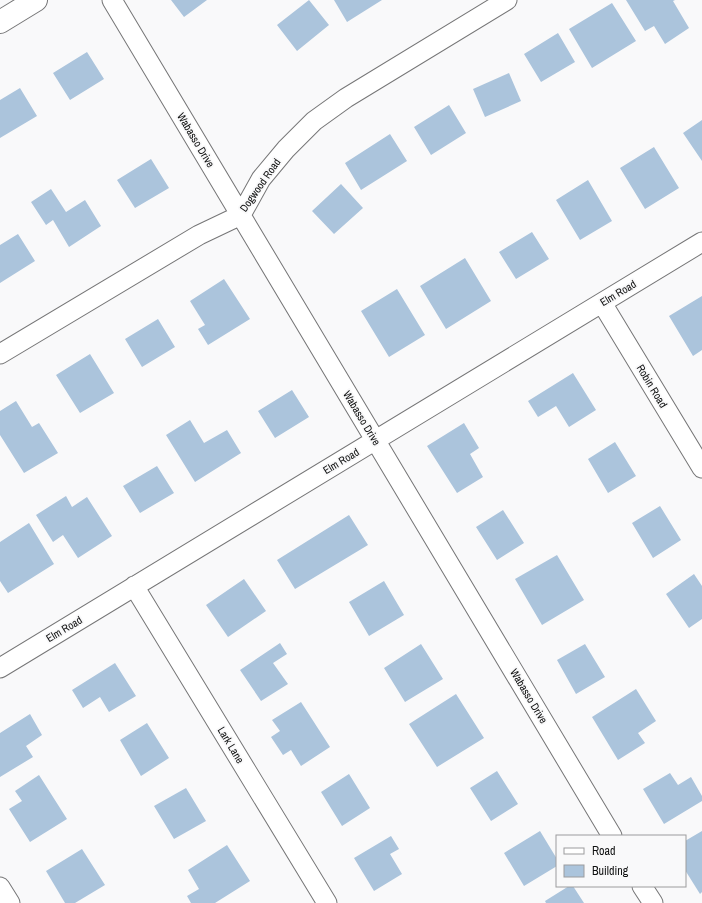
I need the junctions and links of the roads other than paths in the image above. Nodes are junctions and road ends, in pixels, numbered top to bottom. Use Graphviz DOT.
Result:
graph roads {
  1 [pos="36,0"];
  2 [pos="112,0"];
  3 [pos="507,0"];
  4 [pos="0,22"];
  5 [pos="240,214"];
  6 [pos="702,242"];
  7 [pos="602,303"];
  8 [pos="0,354"];
  9 [pos="376,440"];
  10 [pos="702,468"];
  11 [pos="134,586"];
  12 [pos="0,668"];
  13 [pos="611,835"];
  14 [pos="0,887"];
  15 [pos="643,887"];
  16 [pos="10,903"];
  17 [pos="327,903"];
  18 [pos="652,903"];
  1 -- 4 [label="street"];
  2 -- 5 [label="street, Wabasso Drive"];
  3 -- 5 [label="street, Dogwood Road"];
  5 -- 8 [label="street, Dogwood Road"];
  5 -- 9 [label="street, Wabasso Drive"];
  6 -- 7 [label="street, Elm Road"];
  7 -- 9 [label="street, Elm Road"];
  7 -- 10 [label="street, Robin Road"];
  9 -- 11 [label="street, Elm Road"];
  9 -- 13 [label="street, Wabasso Drive"];
  11 -- 12 [label="street, Elm Road"];
  11 -- 17 [label="street, Lark Lane"];
  14 -- 16 [label="street"];
  15 -- 18 [label="street"];
}
